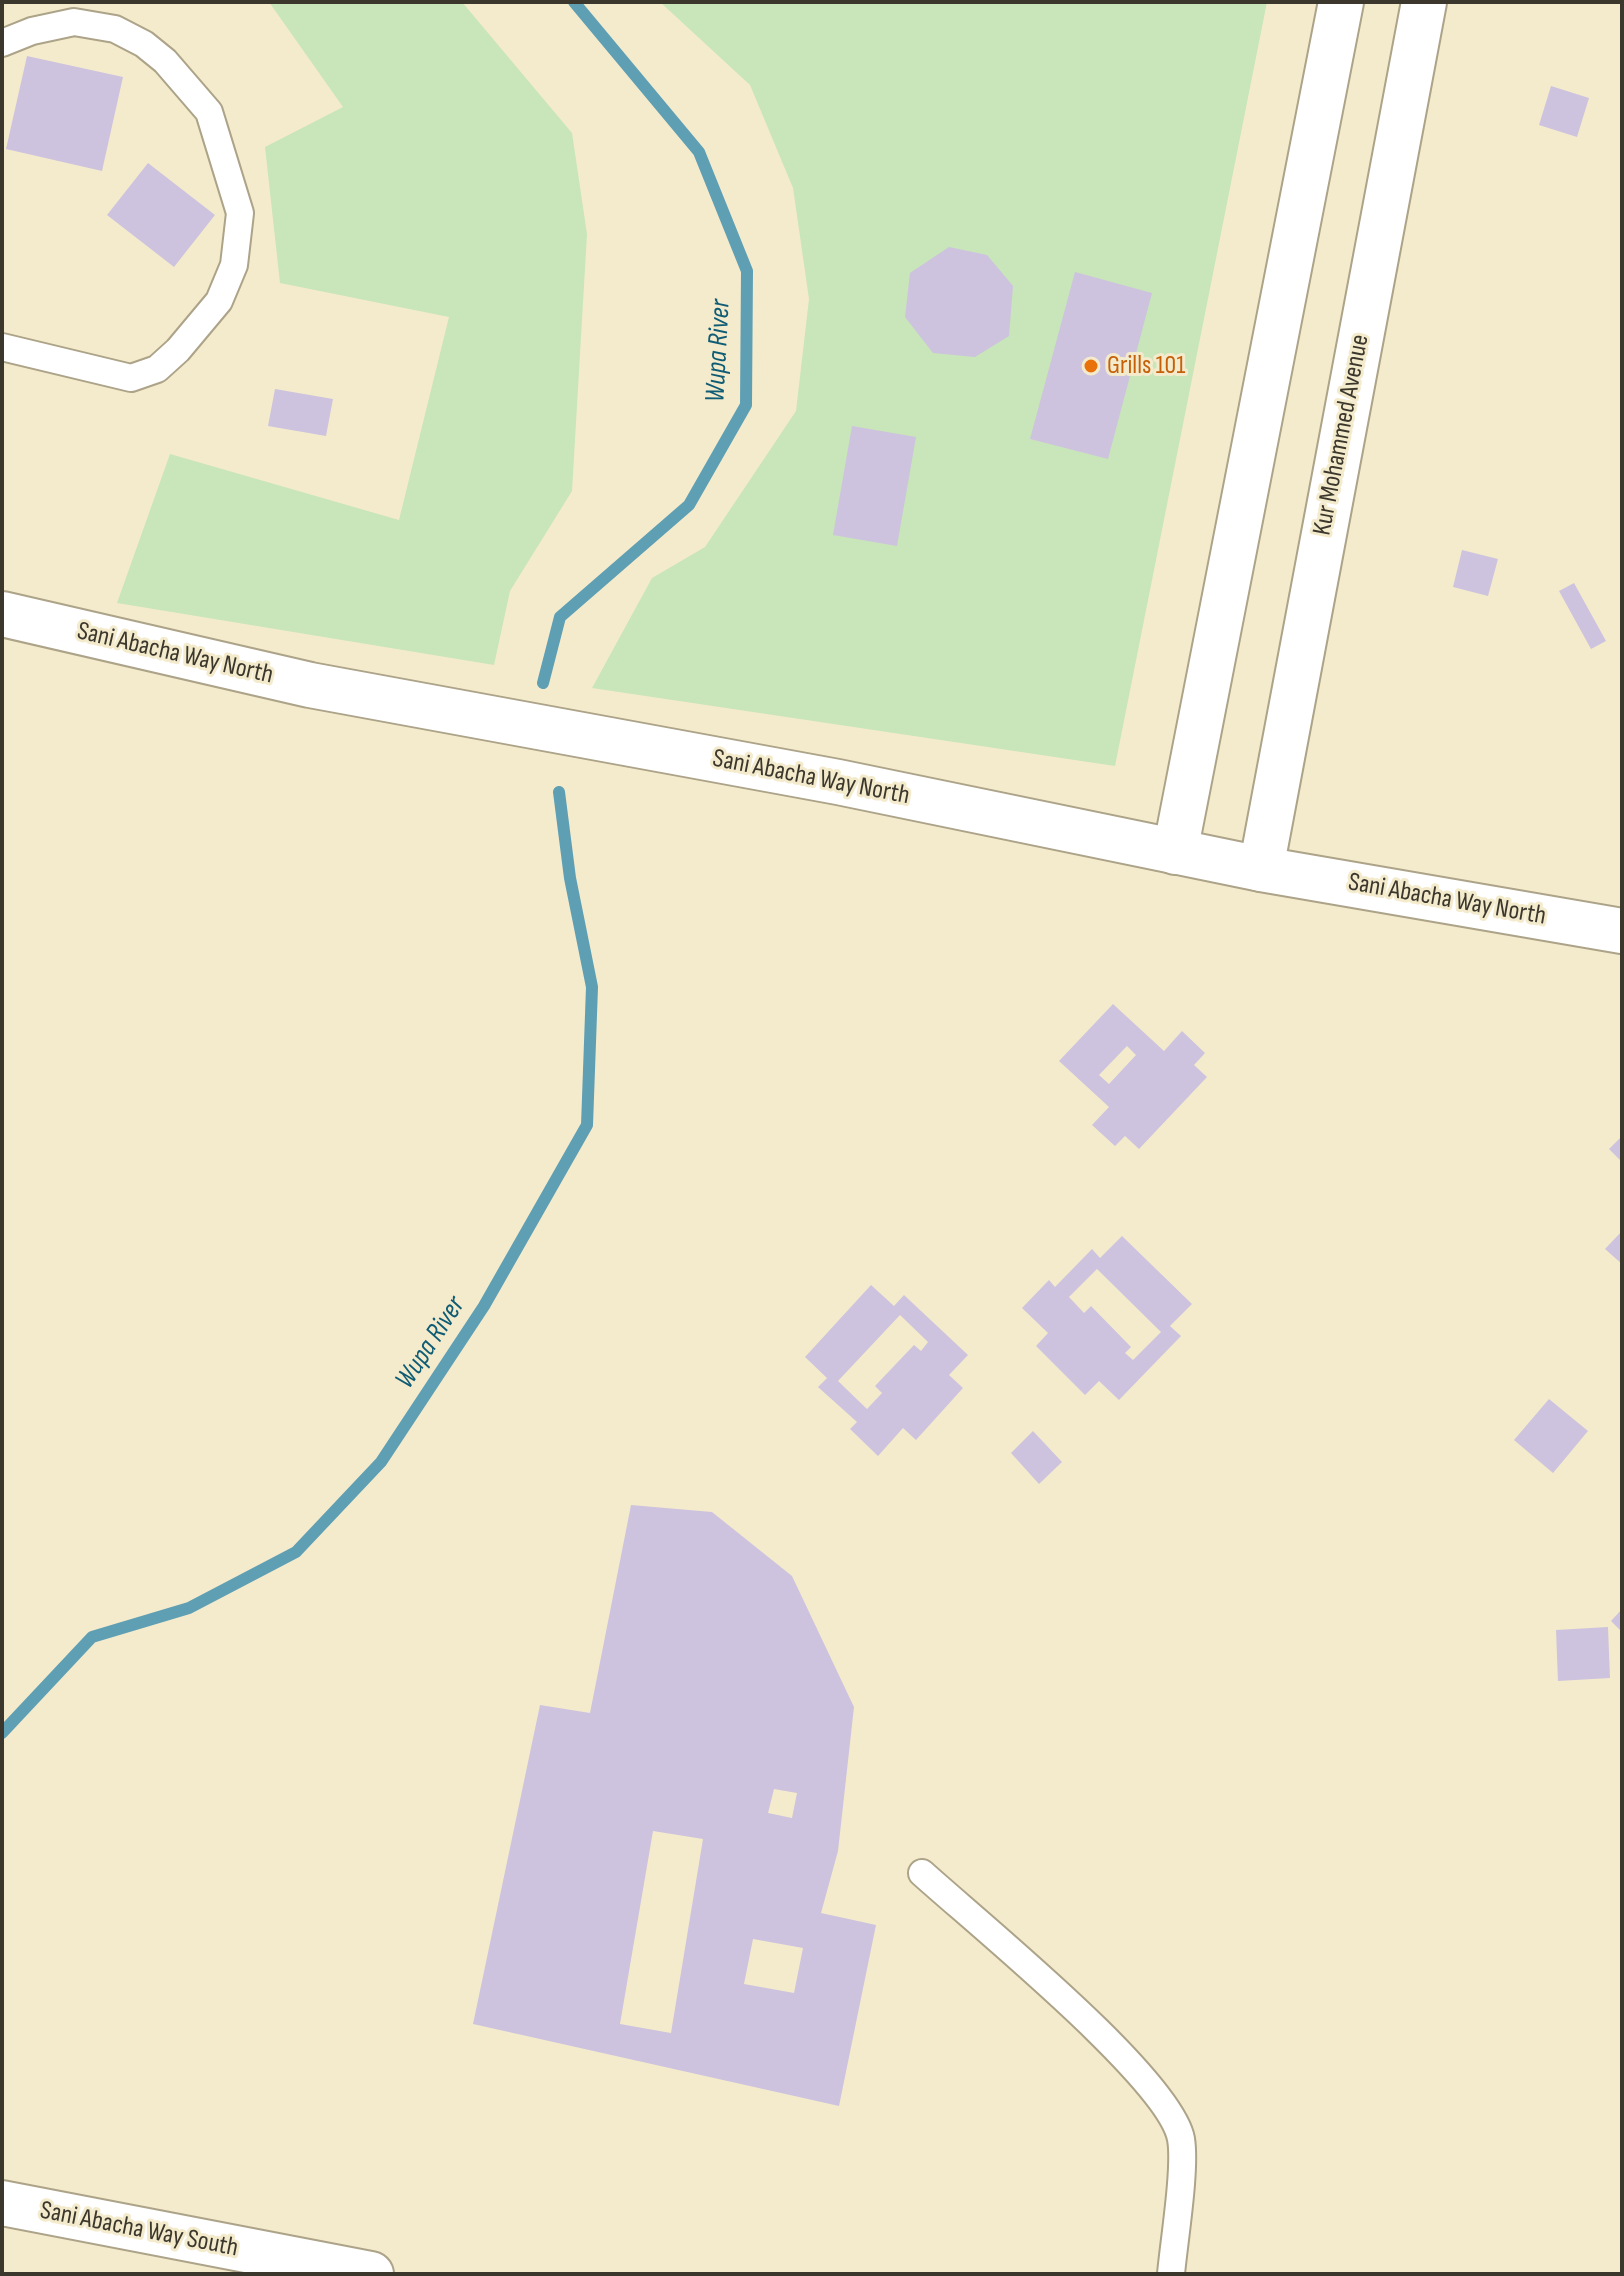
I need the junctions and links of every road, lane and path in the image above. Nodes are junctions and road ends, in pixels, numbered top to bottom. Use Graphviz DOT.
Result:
graph roads {
  1 [pos="1341,2"];
  2 [pos="1424,2"];
  3 [pos="2,43"];
  4 [pos="2,347"];
  5 [pos="2,614"];
  6 [pos="1175,852"];
  7 [pos="1261,869"];
  8 [pos="1622,931"];
  9 [pos="922,1873"];
  10 [pos="2,2203"];
  11 [pos="371,2274"];
  12 [pos="1171,2274"];
  1 -- 6 [label="main road"];
  2 -- 7 [label="main road, Kur Mohammed Avenue"];
  3 -- 4 [label="lane"];
  5 -- 6 [label="main road, Sani Abacha Way North"];
  6 -- 7 [label="main road, Sani Abacha Way North"];
  7 -- 8 [label="main road, Sani Abacha Way North"];
  9 -- 12 [label="lane"];
  10 -- 11 [label="main road, Sani Abacha Way South"];
}
